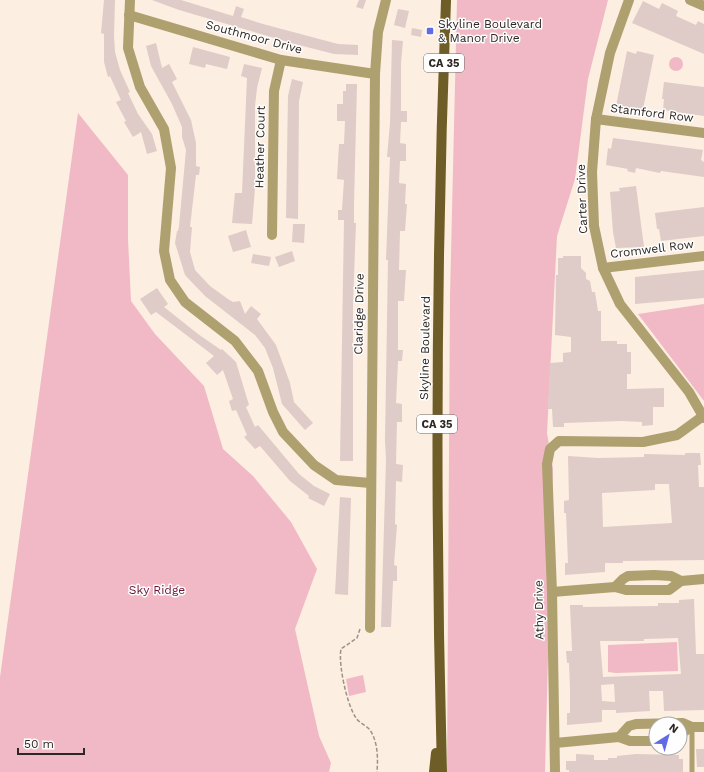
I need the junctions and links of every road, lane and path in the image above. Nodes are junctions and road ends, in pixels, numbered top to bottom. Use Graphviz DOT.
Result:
graph roads {
  1 [pos="130,0"];
  2 [pos="386,0"];
  3 [pos="446,0"];
  4 [pos="629,0"];
  5 [pos="690,0"];
  6 [pos="704,6"];
  7 [pos="129,15"];
  8 [pos="281,60"];
  9 [pos="375,74"];
  10 [pos="596,119"];
  11 [pos="704,133"];
  12 [pos="272,235"];
  13 [pos="704,256"];
  14 [pos="603,268"];
  15 [pos="704,417"];
  16 [pos="370,483"];
  17 [pos="704,579"];
  18 [pos="680,580"];
  19 [pos="615,587"];
  20 [pos="552,592"];
  21 [pos="370,625"];
  22 [pos="440,721"];
  23 [pos="692,726"];
  24 [pos="704,728"];
  25 [pos="688,729"];
  26 [pos="619,737"];
  27 [pos="648,741"];
  28 [pos="555,743"];
  29 [pos="377,772"];
  30 [pos="434,772"];
  31 [pos="440,772"];
  32 [pos="555,772"];
  33 [pos="692,772"];
  1 -- 7 [label="street"];
  2 -- 9 [label="street, Claridge Drive"];
  3 -- 22 [label="main road, Skyline Boulevard / CA 35"];
  4 -- 10 [label="street, Carter Drive"];
  5 -- 6 [label="street"];
  7 -- 8 [label="street, Southmoor Drive"];
  7 -- 16 [label="street"];
  8 -- 9 [label="street, Southmoor Drive"];
  8 -- 12 [label="street, Heather Court"];
  9 -- 16 [label="street, Claridge Drive"];
  10 -- 11 [label="street, Stamford Row"];
  10 -- 14 [label="street, Carter Drive"];
  13 -- 14 [label="street, Cromwell Row"];
  14 -- 15 [label="street, Carter Drive"];
  15 -- 20 [label="street, Athy Drive"];
  16 -- 21 [label="street, Claridge Drive"];
  17 -- 18 [label="street"];
  18 -- 19 [label="street"];
  18 -- 19 [label="street"];
  19 -- 20 [label="street"];
  20 -- 28 [label="street, Athy Drive"];
  21 -- 29 [label="path"];
  22 -- 30 [label="main road"];
  22 -- 31 [label="main road, Skyline Boulevard / CA 35"];
  23 -- 24 [label="street"];
  23 -- 25 [label="street"];
  23 -- 26 [label="street"];
  23 -- 33 [label="lane"];
  26 -- 27 [label="street"];
  26 -- 28 [label="street"];
  28 -- 32 [label="street, Athy Drive"];
}
